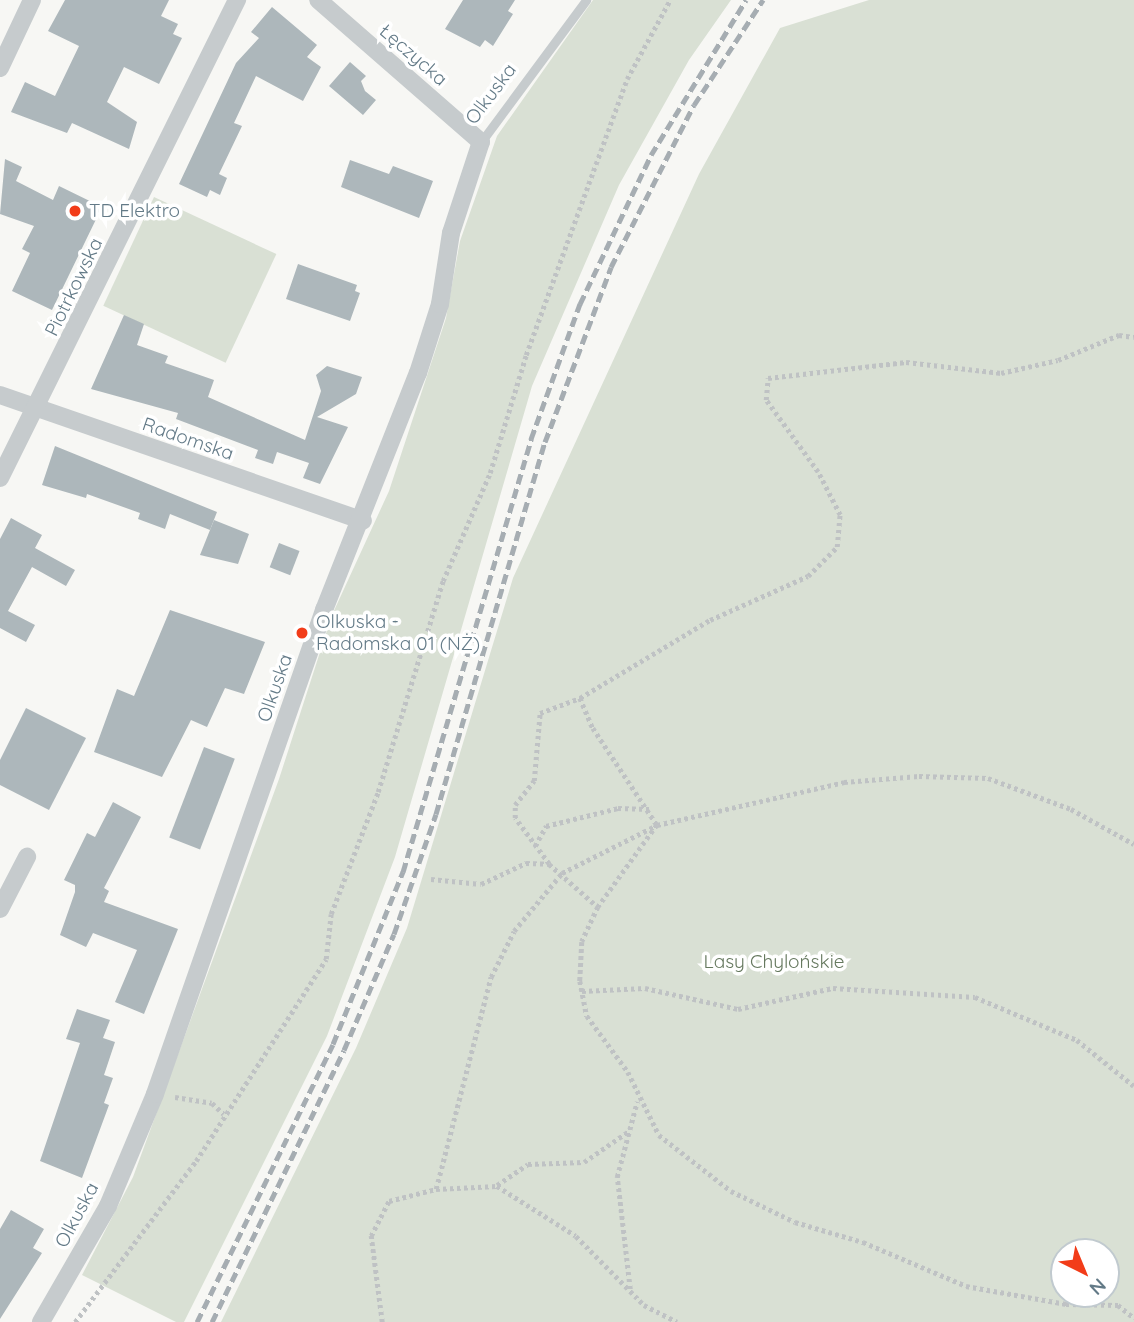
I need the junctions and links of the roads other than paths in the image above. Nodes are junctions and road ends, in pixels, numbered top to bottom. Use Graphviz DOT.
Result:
graph roads {
  1 [pos="32,0"];
  2 [pos="237,0"];
  3 [pos="318,0"];
  4 [pos="586,0"];
  5 [pos="0,68"];
  6 [pos="481,142"];
  7 [pos="0,395"];
  8 [pos="38,409"];
  9 [pos="0,478"];
  10 [pos="363,521"];
  11 [pos="27,857"];
  12 [pos="0,909"];
  13 [pos="41,1322"];
  1 -- 5 [label="street"];
  2 -- 8 [label="street, Piotrkowska"];
  3 -- 6 [label="street, Łęczycka"];
  4 -- 6 [label="lane, Olkuska"];
  6 -- 10 [label="street, Olkuska"];
  7 -- 8 [label="street, Radomska"];
  8 -- 9 [label="street, Piotrkowska"];
  8 -- 10 [label="street, Radomska"];
  10 -- 13 [label="street, Olkuska"];
  11 -- 12 [label="street"];
}
